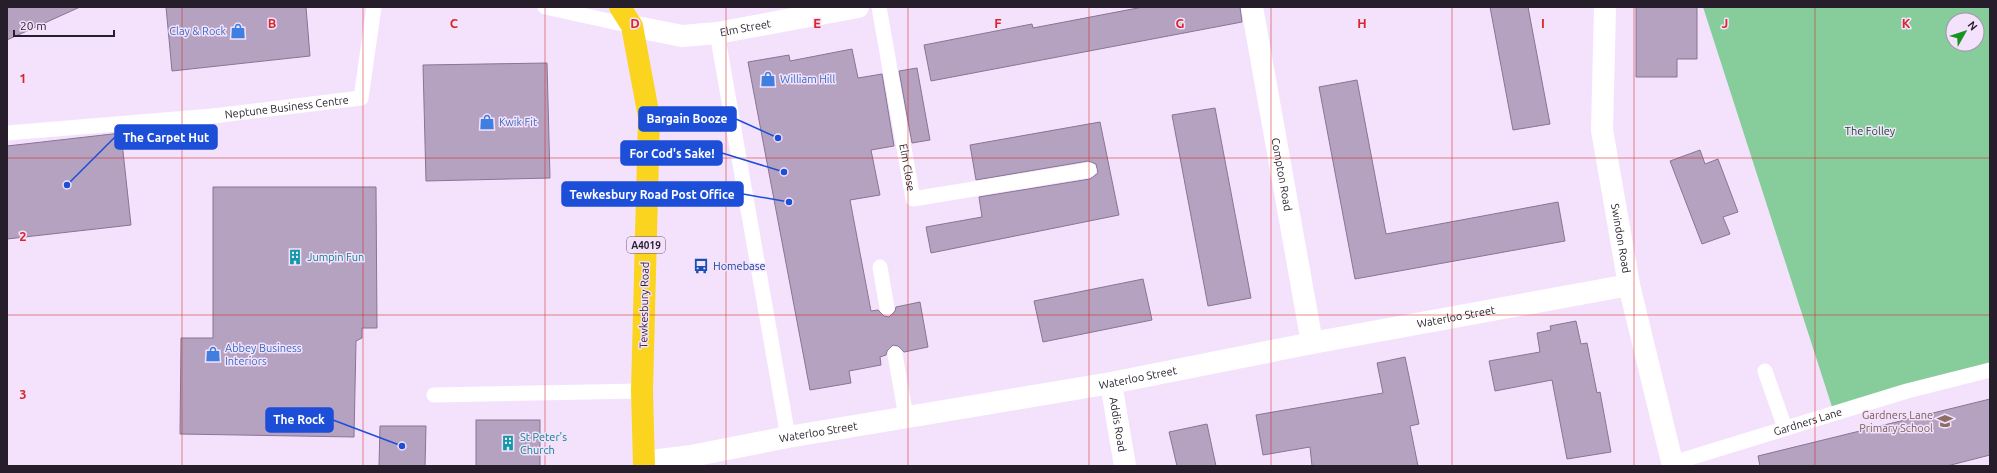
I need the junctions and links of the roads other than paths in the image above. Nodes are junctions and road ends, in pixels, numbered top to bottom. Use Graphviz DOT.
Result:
graph roads {
  1 [pos="374,7"];
  2 [pos="545,7"];
  3 [pos="620,7"];
  4 [pos="858,7"];
  5 [pos="879,7"];
  6 [pos="1252,7"];
  7 [pos="1604,7"];
  8 [pos="636,16"];
  9 [pos="717,33"];
  10 [pos="7,134"];
  11 [pos="1089,170"];
  12 [pos="880,267"];
  13 [pos="1629,285"];
  14 [pos="887,308"];
  15 [pos="1312,343"];
  16 [pos="895,354"];
  17 [pos="1990,370"];
  18 [pos="1765,371"];
  19 [pos="1111,383"];
  20 [pos="642,391"];
  21 [pos="434,395"];
  22 [pos="906,417"];
  23 [pos="1785,428"];
  24 [pos="788,437"];
  25 [pos="644,464"];
  26 [pos="1673,465"];
  27 [pos="1125,466"];
  1 -- 10 [label="lane, Neptune Business Centre"];
  2 -- 8 [label="lane"];
  3 -- 8 [label="highway, Tewkesbury Road / A4019"];
  4 -- 9 [label="street, Elm Street"];
  5 -- 11 [label="lane, Elm Close"];
  6 -- 15 [label="street, Compton Road"];
  7 -- 13 [label="street, Swindon Road"];
  8 -- 9 [label="street, Elm Street"];
  8 -- 20 [label="highway, Tewkesbury Road / A4019"];
  9 -- 24 [label="lane"];
  12 -- 14 [label="lane"];
  13 -- 15 [label="street, Waterloo Street"];
  13 -- 26 [label="street, Swindon Road"];
  15 -- 19 [label="street, Waterloo Street"];
  16 -- 22 [label="lane"];
  17 -- 23 [label="lane, Gardners Lane"];
  18 -- 23 [label="lane"];
  19 -- 22 [label="street, Waterloo Street"];
  19 -- 27 [label="street, Addis Road"];
  20 -- 21 [label="lane"];
  20 -- 25 [label="highway, Tewkesbury Road / A4019"];
  22 -- 24 [label="street, Waterloo Street"];
  23 -- 26 [label="lane, Gardners Lane"];
  24 -- 25 [label="street, Waterloo Street"];
}
